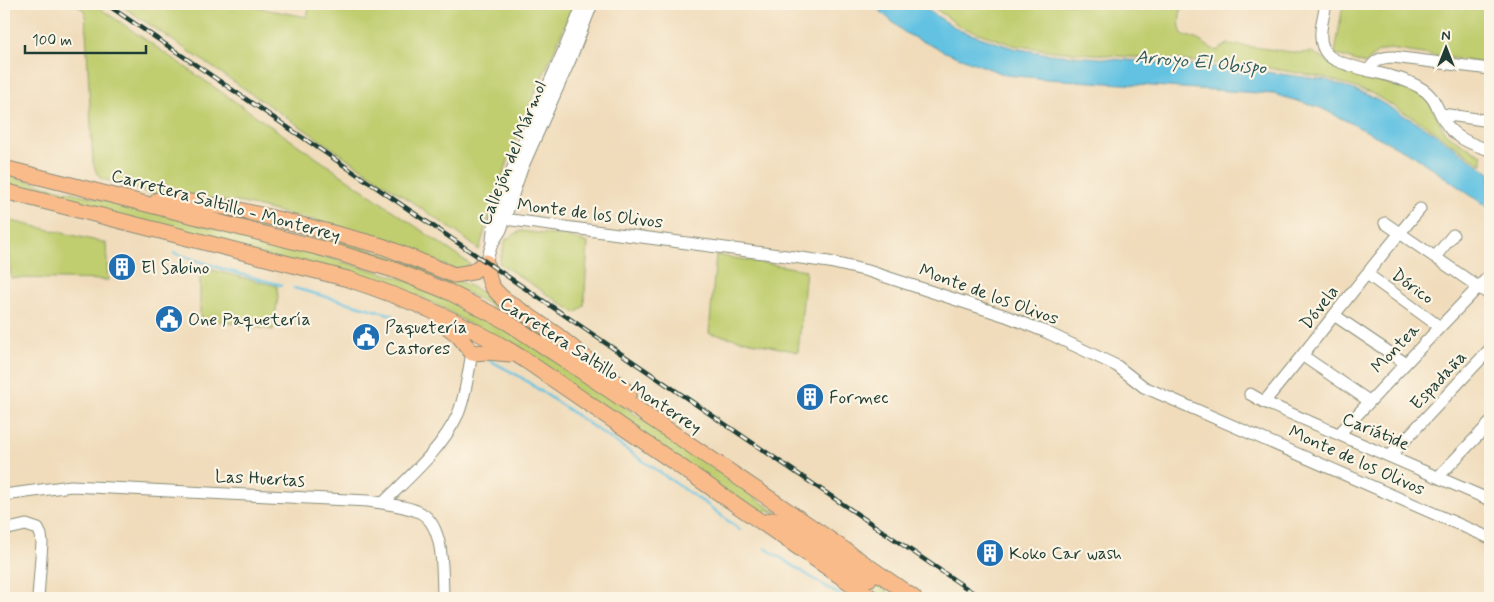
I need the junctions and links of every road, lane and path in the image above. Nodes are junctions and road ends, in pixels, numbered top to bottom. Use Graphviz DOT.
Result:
graph roads {
  1 [pos="583,4"];
  2 [pos="592,4"];
  3 [pos="1326,4"];
  4 [pos="565,59"];
  5 [pos="1490,69"];
  6 [pos="1368,71"];
  7 [pos="1442,114"];
  8 [pos="1490,121"];
  9 [pos="1490,150"];
  10 [pos="4,168"];
  11 [pos="4,191"];
  12 [pos="139,201"];
  13 [pos="1420,209"];
  14 [pos="500,219"];
  15 [pos="1385,223"];
  16 [pos="1399,233"];
  17 [pos="1453,235"];
  18 [pos="1435,257"];
  19 [pos="486,262"];
  20 [pos="1367,274"];
  21 [pos="1490,275"];
  22 [pos="1478,287"];
  23 [pos="1490,296"];
  24 [pos="403,299"];
  25 [pos="1334,315"];
  26 [pos="1440,327"];
  27 [pos="1490,348"];
  28 [pos="472,353"];
  29 [pos="1303,356"];
  30 [pos="526,360"];
  31 [pos="1405,363"];
  32 [pos="1250,394"];
  33 [pos="1368,401"];
  34 [pos="1264,402"];
  35 [pos="652,420"];
  36 [pos="1490,422"];
  37 [pos="1339,434"];
  38 [pos="1390,456"];
  39 [pos="1438,477"];
  40 [pos="4,495"];
  41 [pos="1490,499"];
  42 [pos="383,503"];
  43 [pos="763,523"];
  44 [pos="4,530"];
  45 [pos="1490,538"];
  46 [pos="38,598"];
  47 [pos="443,598"];
  48 [pos="872,598"];
  49 [pos="906,598"];
  50 [pos="914,598"];
  1 -- 4 [label="street, Callejón del Mármol"];
  2 -- 4 [label="street, Callejón del Mármol"];
  3 -- 6 [label="street"];
  4 -- 14 [label="street, Callejón del Mármol"];
  5 -- 6 [label="street"];
  6 -- 7 [label="street"];
  7 -- 8 [label="street"];
  7 -- 9 [label="street"];
  10 -- 12 [label="main road, Carretera Saltillo - Monterrey"];
  11 -- 24 [label="main road, Carretera Saltillo - Monterrey"];
  12 -- 19 [label="main road"];
  12 -- 35 [label="main road, Carretera Saltillo - Monterrey"];
  13 -- 16 [label="street, Dóvela"];
  14 -- 19 [label="street, Callejón del Mármol"];
  14 -- 45 [label="street, Monte de los Olivos"];
  15 -- 16 [label="street"];
  16 -- 18 [label="street"];
  16 -- 20 [label="street, Dóvela"];
  17 -- 18 [label="street"];
  18 -- 22 [label="street"];
  19 -- 35 [label="main road"];
  20 -- 25 [label="street, Dóvela"];
  20 -- 26 [label="street, Dórico"];
  21 -- 22 [label="street, Montea"];
  22 -- 23 [label="street"];
  22 -- 26 [label="street, Montea"];
  24 -- 28 [label="main road"];
  24 -- 30 [label="main road, Carretera Saltillo - Monterrey"];
  25 -- 29 [label="street, Dóvela"];
  25 -- 31 [label="street"];
  26 -- 31 [label="street, Montea"];
  27 -- 38 [label="street, Espadaña"];
  28 -- 30 [label="main road"];
  28 -- 42 [label="street"];
  29 -- 33 [label="street"];
  29 -- 34 [label="street, Dóvela"];
  30 -- 43 [label="main road, Carretera Saltillo - Monterrey"];
  31 -- 33 [label="street, Montea"];
  32 -- 34 [label="street, Cariátide"];
  33 -- 37 [label="street, Montea"];
  34 -- 37 [label="street, Cariátide"];
  35 -- 50 [label="main road, Carretera Saltillo - Monterrey"];
  36 -- 39 [label="street"];
  37 -- 38 [label="street, Cariátide"];
  38 -- 39 [label="street, Cariátide"];
  39 -- 41 [label="street, Cariátide"];
  40 -- 42 [label="street, Las Huertas"];
  42 -- 47 [label="street, Las Huertas"];
  43 -- 48 [label="main road, Carretera Saltillo - Monterrey"];
  43 -- 49 [label="main road"];
  44 -- 46 [label="street"];
}
